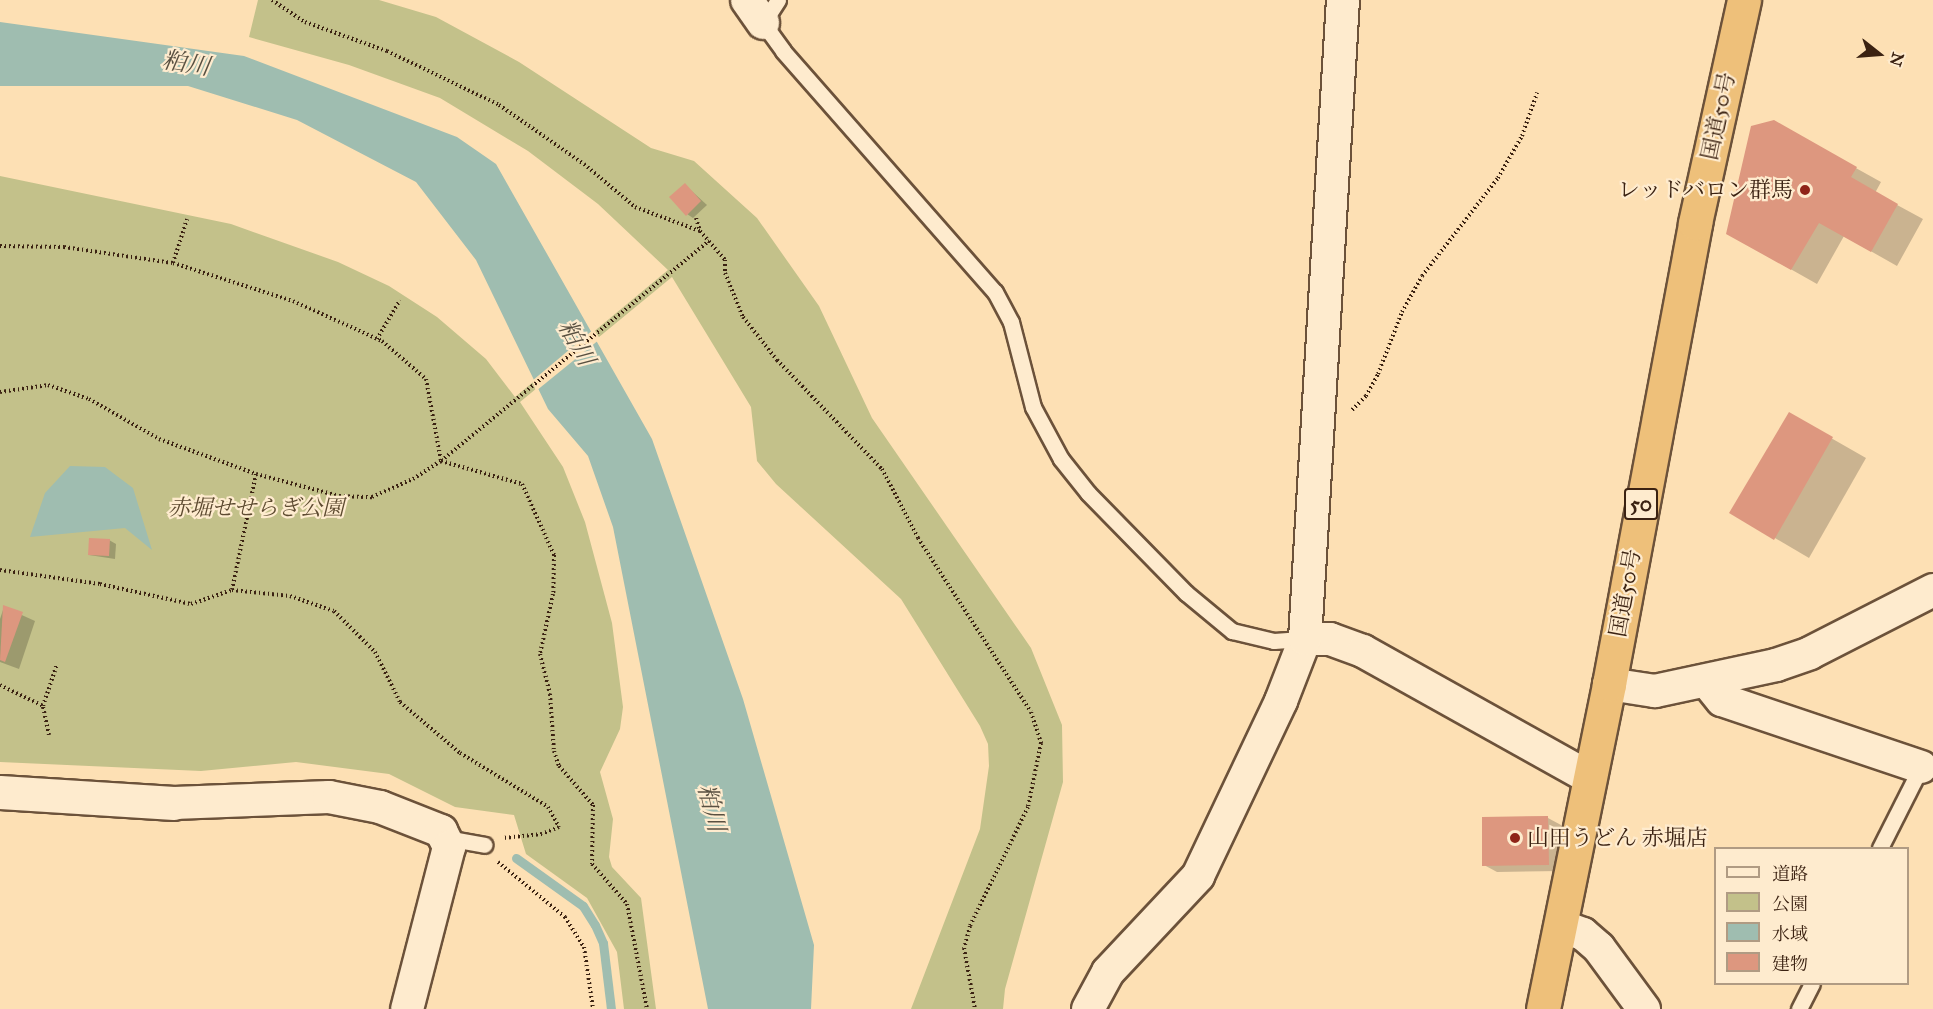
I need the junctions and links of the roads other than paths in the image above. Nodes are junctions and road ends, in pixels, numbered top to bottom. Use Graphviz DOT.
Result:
graph roads {
  1 [pos="1343,0"];
  2 [pos="1744,0"];
  3 [pos="763,8"];
  4 [pos="1933,590"];
  5 [pos="1305,639"];
  6 [pos="1708,683"];
  7 [pos="1609,684"];
  8 [pos="1921,767"];
  9 [pos="1590,778"];
  10 [pos="0,792"];
  11 [pos="174,803"];
  12 [pos="446,838"];
  13 [pos="484,845"];
  14 [pos="1882,847"];
  15 [pos="1560,926"];
  16 [pos="1811,985"];
  17 [pos="407,1009"];
  18 [pos="1088,1009"];
  19 [pos="1543,1009"];
  20 [pos="1644,1009"];
  21 [pos="1799,1009"];
  1 -- 5 [label="street"];
  2 -- 7 [label="highway, 国道50号 / 50"];
  3 -- 5 [label="lane"];
  4 -- 6 [label="street"];
  5 -- 9 [label="street"];
  5 -- 18 [label="street"];
  6 -- 7 [label="street"];
  6 -- 8 [label="street"];
  7 -- 9 [label="highway, 国道50号 / 50"];
  8 -- 14 [label="lane"];
  9 -- 15 [label="highway, 国道50号 / 50"];
  10 -- 11 [label="street"];
  11 -- 12 [label="street"];
  12 -- 13 [label="lane"];
  12 -- 17 [label="street"];
  15 -- 19 [label="highway, 国道50号 / 50"];
  15 -- 20 [label="street"];
  16 -- 21 [label="lane"];
}
